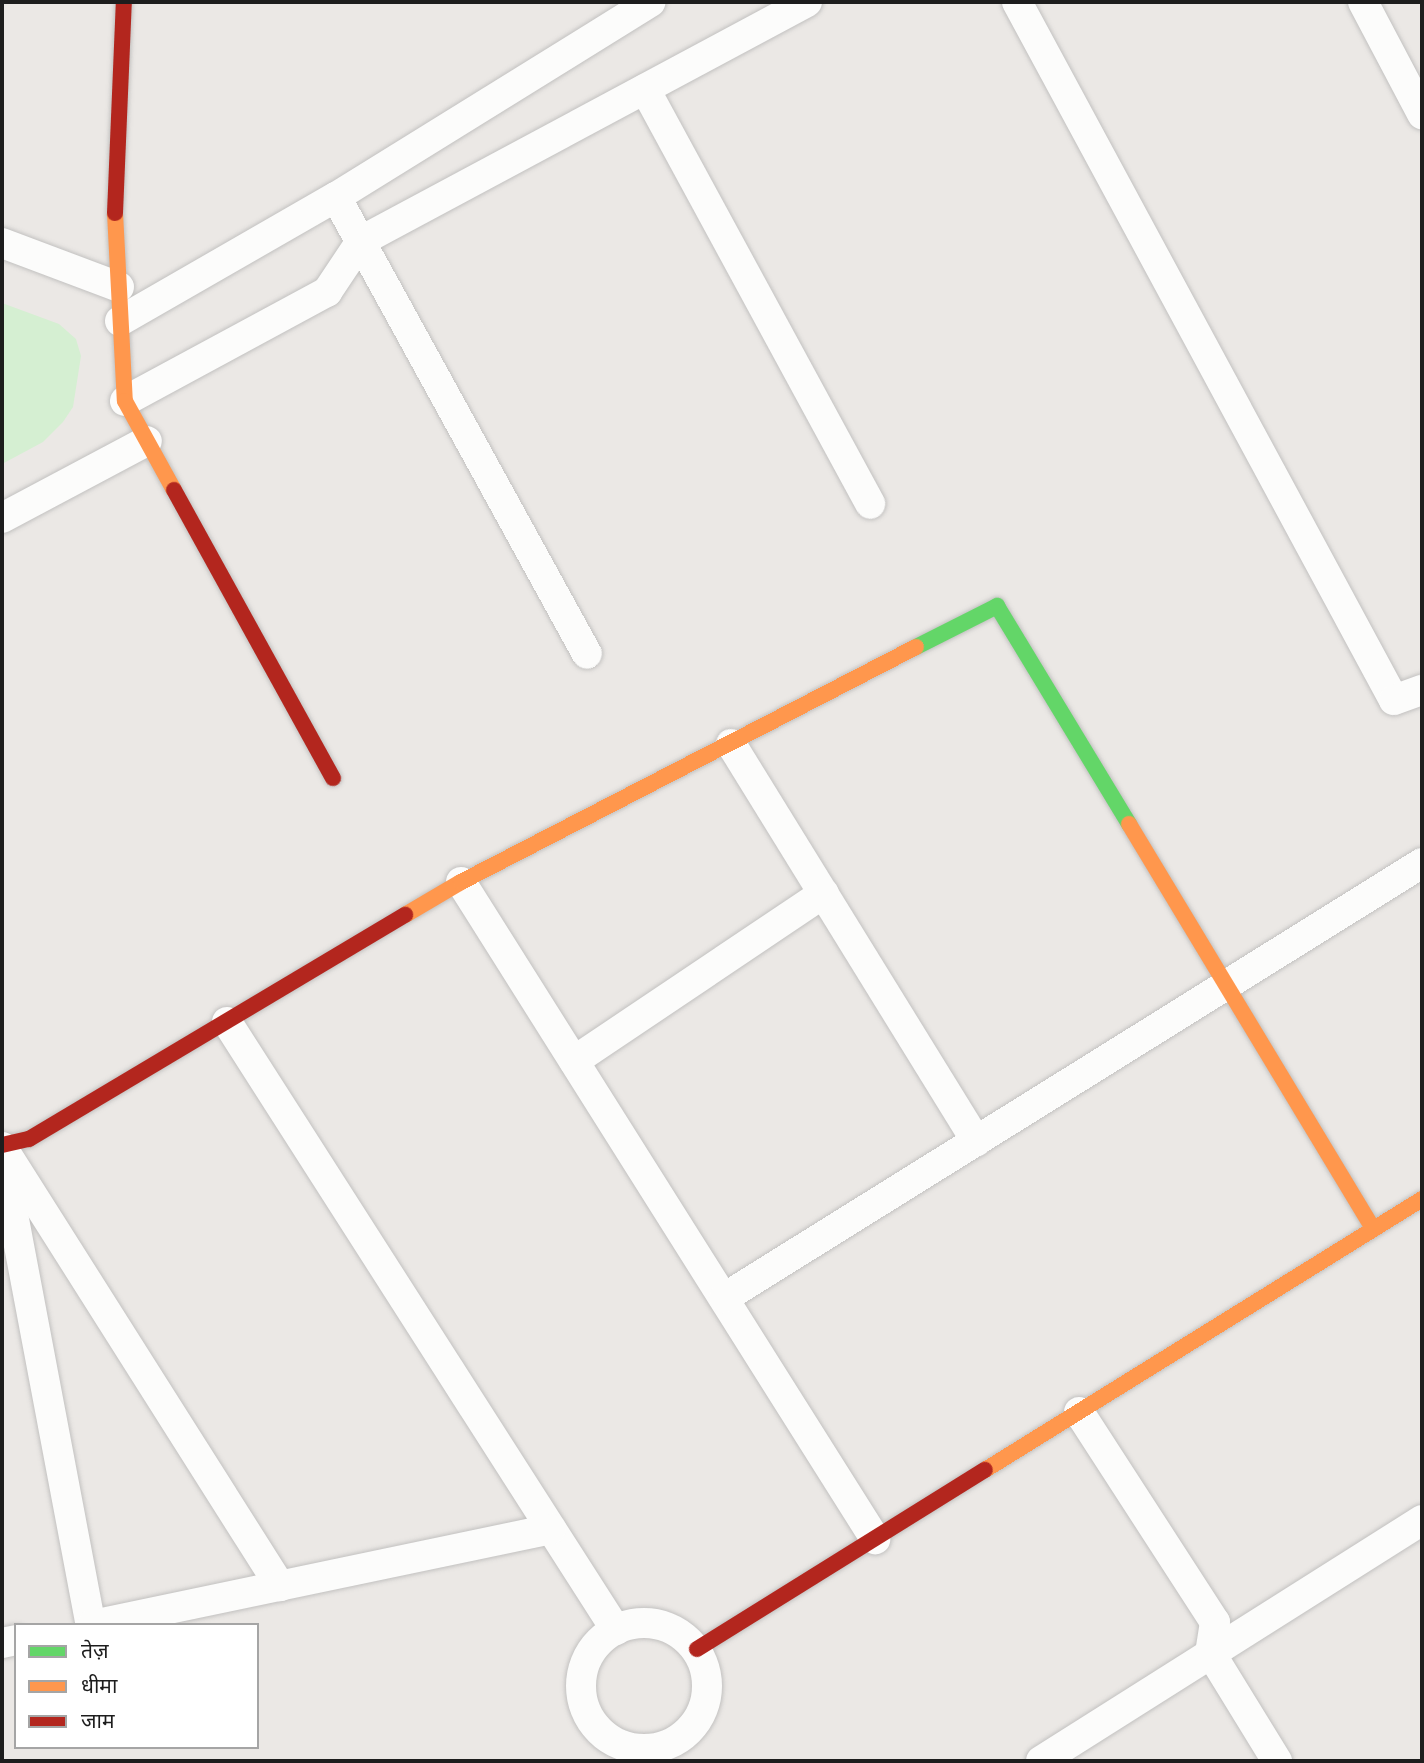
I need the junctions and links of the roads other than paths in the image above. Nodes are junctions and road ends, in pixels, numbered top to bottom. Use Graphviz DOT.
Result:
graph roads {
  1 [pos="124,2"];
  2 [pos="651,2"];
  3 [pos="807,2"];
  4 [pos="1017,2"];
  5 [pos="1363,2"];
  6 [pos="645,89"];
  7 [pos="1422,114"];
  8 [pos="336,197"];
  9 [pos="361,241"];
  10 [pos="2,243"];
  11 [pos="118,287"];
  12 [pos="120,321"];
  13 [pos="125,401"];
  14 [pos="147,441"];
  15 [pos="870,504"];
  16 [pos="2,518"];
  17 [pos="587,654"];
  18 [pos="1422,690"];
  19 [pos="731,744"];
  20 [pos="333,778"];
  21 [pos="1422,863"];
  22 [pos="461,882"];
  23 [pos="824,893"];
  24 [pos="1226,985"];
  25 [pos="227,1022"];
  26 [pos="574,1061"];
  27 [pos="976,1141"];
  28 [pos="2,1148"];
  29 [pos="1422,1199"];
  30 [pos="1373,1229"];
  31 [pos="724,1298"];
  32 [pos="1079,1412"];
  33 [pos="1422,1520"];
  34 [pos="551,1529"];
  35 [pos="875,1539"];
  36 [pos="280,1586"];
  37 [pos="92,1623"];
  38 [pos="102,1623"];
  39 [pos="615,1630"];
  40 [pos="697,1649"];
  41 [pos="1210,1651"];
  42 [pos="672,1753"];
  43 [pos="631,1754"];
  44 [pos="1041,1761"];
  45 [pos="1277,1761"];
  1 -- 11 [label="street"];
  2 -- 8 [label="street"];
  3 -- 6 [label="street"];
  4 -- 18 [label="street"];
  5 -- 7 [label="street"];
  6 -- 9 [label="street"];
  6 -- 15 [label="street"];
  8 -- 9 [label="street"];
  8 -- 12 [label="street"];
  9 -- 13 [label="street"];
  9 -- 17 [label="street"];
  10 -- 11 [label="street"];
  11 -- 12 [label="street"];
  12 -- 13 [label="street"];
  13 -- 14 [label="street"];
  14 -- 16 [label="street"];
  14 -- 20 [label="street"];
  19 -- 22 [label="street"];
  19 -- 23 [label="street"];
  19 -- 24 [label="street"];
  21 -- 24 [label="street"];
  22 -- 25 [label="street"];
  22 -- 26 [label="street"];
  23 -- 26 [label="street"];
  23 -- 27 [label="street"];
  24 -- 27 [label="street"];
  24 -- 30 [label="street"];
  25 -- 28 [label="street"];
  25 -- 34 [label="street"];
  26 -- 31 [label="street"];
  27 -- 31 [label="street"];
  28 -- 36 [label="street"];
  28 -- 37 [label="street"];
  29 -- 30 [label="street"];
  30 -- 32 [label="street"];
  31 -- 35 [label="street"];
  32 -- 35 [label="street"];
  32 -- 41 [label="street"];
  33 -- 41 [label="street"];
  34 -- 36 [label="street"];
  34 -- 39 [label="street"];
  35 -- 40 [label="street"];
  36 -- 38 [label="street"];
  39 -- 40 [label="street"];
  39 -- 43 [label="street"];
  40 -- 42 [label="street"];
  41 -- 44 [label="street"];
  41 -- 45 [label="street"];
  42 -- 43 [label="street"];
}
